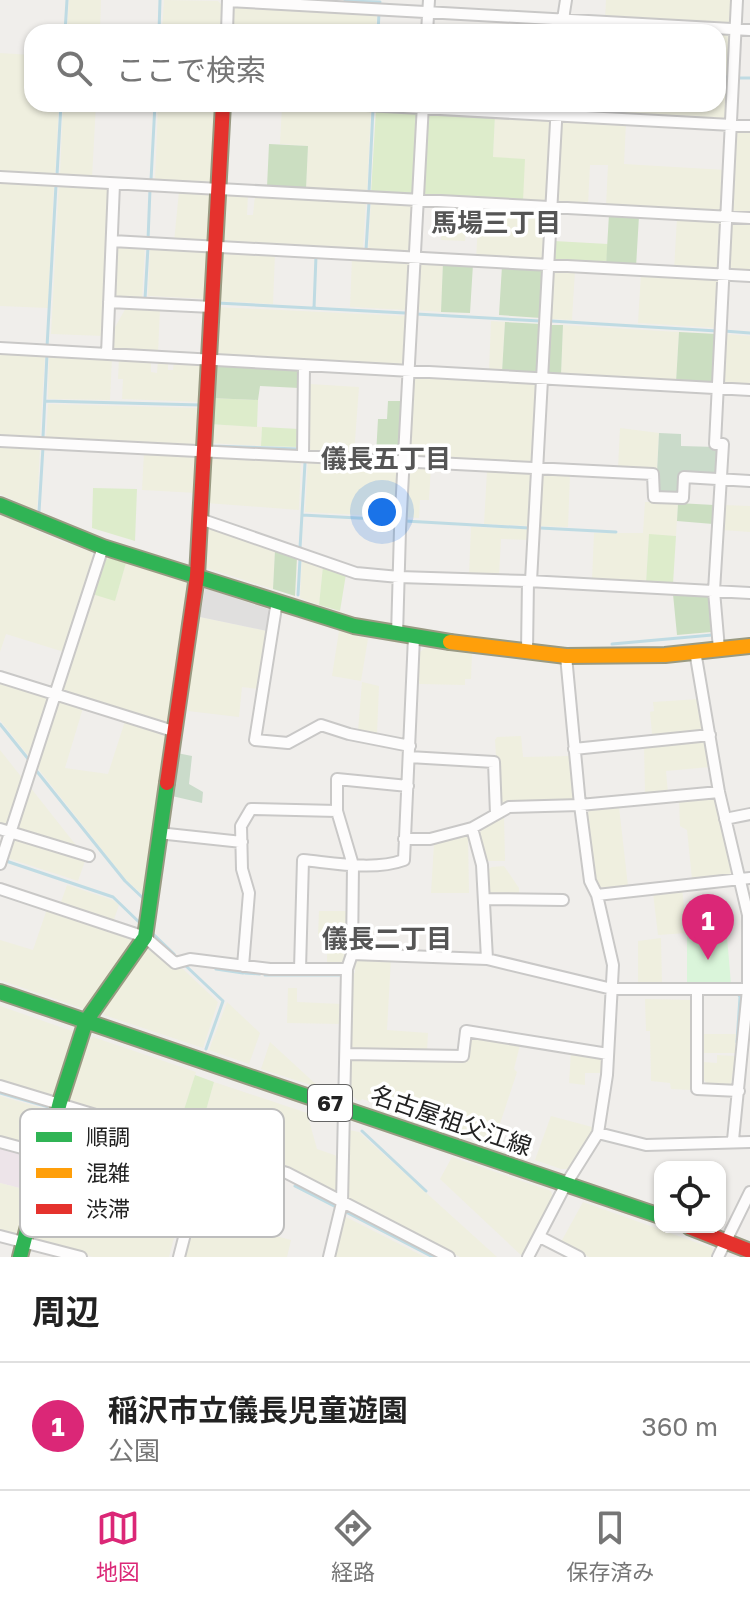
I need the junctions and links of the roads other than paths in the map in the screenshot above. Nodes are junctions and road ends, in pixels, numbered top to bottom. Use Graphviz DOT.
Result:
graph roads {
  1 [pos="228,0"];
  2 [pos="566,0"];
  3 [pos="737,0"];
  4 [pos="295,2"];
  5 [pos="429,6"];
  6 [pos="562,19"];
  7 [pos="227,24"];
  8 [pos="562,24"];
  9 [pos="649,24"];
  10 [pos="726,28"];
  11 [pos="736,29"];
  12 [pos="750,30"];
  13 [pos="223,112"];
  14 [pos="423,112"];
  15 [pos="557,112"];
  16 [pos="580,112"];
  17 [pos="731,125"];
  18 [pos="750,126"];
  19 [pos="0,177"];
  20 [pos="114,184"];
  21 [pos="218,189"];
  22 [pos="418,200"];
  23 [pos="552,207"];
  24 [pos="726,217"];
  25 [pos="750,218"];
  26 [pos="112,241"];
  27 [pos="215,247"];
  28 [pos="415,258"];
  29 [pos="548,265"];
  30 [pos="723,275"];
  31 [pos="750,276"];
  32 [pos="109,302"];
  33 [pos="212,307"];
  34 [pos="0,348"];
  35 [pos="107,354"];
  36 [pos="209,360"];
  37 [pos="304,365"];
  38 [pos="409,371"];
  39 [pos="542,378"];
  40 [pos="718,388"];
  41 [pos="750,390"];
  42 [pos="0,441"];
  43 [pos="204,451"];
  44 [pos="303,456"];
  45 [pos="403,461"];
  46 [pos="537,468"];
  47 [pos="721,479"];
  48 [pos="750,481"];
  49 [pos="0,505"];
  50 [pos="200,519"];
  51 [pos="103,547"];
  52 [pos="197,576"];
  53 [pos="399,577"];
  54 [pos="530,581"];
  55 [pos="714,591"];
  56 [pos="750,593"];
  57 [pos="277,601"];
  58 [pos="397,635"];
  59 [pos="414,637"];
  60 [pos="750,646"];
  61 [pos="719,649"];
  62 [pos="527,651"];
  63 [pos="695,651"];
  64 [pos="566,656"];
  65 [pos="0,677"];
  66 [pos="55,694"];
  67 [pos="173,731"];
  68 [pos="710,735"];
  69 [pos="574,749"];
  70 [pos="410,752"];
  71 [pos="408,786"];
  72 [pos="719,792"];
  73 [pos="580,805"];
  74 [pos="337,811"];
  75 [pos="496,814"];
  76 [pos="750,814"];
  77 [pos="725,819"];
  78 [pos="472,828"];
  79 [pos="5,830"];
  80 [pos="158,833"];
  81 [pos="404,839"];
  82 [pos="242,842"];
  83 [pos="89,856"];
  84 [pos="0,864"];
  85 [pos="353,865"];
  86 [pos="745,878"];
  87 [pos="0,889"];
  88 [pos="597,895"];
  89 [pos="485,899"];
  90 [pos="563,900"];
  91 [pos="145,937"];
  92 [pos="352,954"];
  93 [pos="487,959"];
  94 [pos="243,966"];
  95 [pos="300,969"];
  96 [pos="347,969"];
  97 [pos="612,989"];
  98 [pos="697,989"];
  99 [pos="748,989"];
  100 [pos="0,992"];
  101 [pos="748,1006"];
  102 [pos="86,1021"];
  103 [pos="346,1054"];
  104 [pos="608,1054"];
  105 [pos="0,1086"];
  106 [pos="739,1091"];
  107 [pos="60,1102"];
  108 [pos="345,1108"];
  109 [pos="58,1109"];
  110 [pos="82,1109"];
  111 [pos="598,1133"];
  112 [pos="733,1140"];
  113 [pos="0,1142"];
  114 [pos="750,1142"];
  115 [pos="20,1148"];
  116 [pos="284,1172"];
  117 [pos="566,1184"];
  118 [pos="750,1192"];
  119 [pos="342,1203"];
  120 [pos="654,1214"];
  121 [pos="705,1233"];
  122 [pos="0,1236"];
  123 [pos="184,1237"];
  124 [pos="540,1237"];
  125 [pos="727,1241"];
  126 [pos="22,1250"];
  127 [pos="750,1251"];
  128 [pos="81,1257"];
  129 [pos="179,1257"];
  130 [pos="329,1257"];
  131 [pos="449,1257"];
  132 [pos="528,1257"];
  133 [pos="579,1257"];
  134 [pos="718,1257"];
  1 -- 4 [label="street"];
  1 -- 7 [label="street"];
  2 -- 6 [label="street"];
  3 -- 11 [label="street"];
  4 -- 5 [label="street"];
  5 -- 6 [label="street"];
  6 -- 8 [label="street"];
  6 -- 9 [label="street"];
  10 -- 11 [label="street"];
  11 -- 12 [label="street"];
  11 -- 17 [label="street"];
  13 -- 21 [label="street"];
  14 -- 22 [label="street"];
  15 -- 23 [label="street"];
  16 -- 17 [label="street"];
  17 -- 18 [label="street"];
  17 -- 24 [label="street"];
  19 -- 20 [label="street"];
  20 -- 21 [label="street"];
  20 -- 26 [label="street"];
  21 -- 22 [label="street"];
  21 -- 27 [label="street"];
  22 -- 23 [label="street"];
  22 -- 28 [label="street"];
  23 -- 24 [label="street"];
  23 -- 29 [label="street"];
  24 -- 25 [label="street"];
  24 -- 30 [label="street"];
  26 -- 27 [label="street"];
  26 -- 32 [label="street"];
  27 -- 28 [label="street"];
  27 -- 33 [label="street"];
  28 -- 29 [label="street"];
  28 -- 38 [label="street"];
  29 -- 30 [label="street"];
  29 -- 39 [label="street"];
  30 -- 31 [label="street"];
  30 -- 40 [label="street"];
  32 -- 33 [label="street"];
  32 -- 35 [label="street"];
  33 -- 36 [label="street"];
  34 -- 35 [label="street"];
  35 -- 36 [label="street"];
  36 -- 37 [label="street"];
  36 -- 43 [label="street"];
  37 -- 38 [label="street"];
  37 -- 44 [label="street"];
  38 -- 39 [label="street"];
  38 -- 45 [label="street"];
  39 -- 40 [label="street"];
  39 -- 46 [label="street"];
  40 -- 41 [label="street"];
  40 -- 47 [label="street"];
  42 -- 43 [label="street"];
  43 -- 44 [label="street"];
  43 -- 50 [label="street"];
  44 -- 45 [label="street"];
  45 -- 46 [label="street"];
  45 -- 53 [label="street"];
  46 -- 47 [label="street"];
  46 -- 54 [label="street"];
  47 -- 48 [label="street"];
  47 -- 55 [label="street"];
  49 -- 51 [label="street"];
  50 -- 52 [label="street"];
  50 -- 53 [label="street"];
  51 -- 52 [label="street"];
  51 -- 66 [label="street"];
  52 -- 57 [label="street"];
  52 -- 67 [label="street"];
  53 -- 54 [label="street"];
  53 -- 58 [label="street"];
  54 -- 55 [label="street"];
  54 -- 62 [label="street"];
  55 -- 56 [label="street"];
  55 -- 61 [label="street"];
  57 -- 58 [label="street"];
  57 -- 70 [label="street"];
  58 -- 59 [label="street"];
  59 -- 62 [label="street"];
  59 -- 70 [label="street"];
  60 -- 61 [label="street"];
  61 -- 63 [label="street"];
  62 -- 64 [label="street"];
  63 -- 64 [label="street"];
  63 -- 68 [label="street"];
  64 -- 69 [label="street"];
  65 -- 66 [label="street"];
  66 -- 67 [label="street"];
  66 -- 79 [label="street"];
  67 -- 80 [label="street"];
  68 -- 69 [label="street"];
  68 -- 72 [label="street"];
  69 -- 73 [label="street"];
  70 -- 71 [label="street"];
  70 -- 75 [label="street"];
  71 -- 74 [label="street"];
  71 -- 81 [label="street"];
  72 -- 73 [label="street"];
  72 -- 77 [label="street"];
  73 -- 75 [label="street"];
  73 -- 88 [label="street"];
  74 -- 82 [label="street"];
  74 -- 85 [label="street"];
  75 -- 78 [label="street"];
  76 -- 77 [label="street"];
  77 -- 86 [label="street"];
  78 -- 81 [label="street"];
  78 -- 89 [label="street"];
  79 -- 83 [label="street"];
  79 -- 84 [label="street"];
  80 -- 82 [label="street"];
  80 -- 91 [label="street"];
  81 -- 85 [label="street"];
  82 -- 94 [label="street"];
  85 -- 92 [label="street"];
  85 -- 95 [label="street"];
  86 -- 88 [label="street"];
  86 -- 99 [label="street"];
  87 -- 91 [label="street"];
  88 -- 97 [label="street"];
  89 -- 90 [label="street"];
  89 -- 93 [label="street"];
  91 -- 94 [label="street"];
  91 -- 102 [label="street"];
  92 -- 93 [label="street"];
  92 -- 96 [label="street"];
  93 -- 97 [label="street"];
  94 -- 95 [label="street"];
  95 -- 96 [label="street"];
  96 -- 103 [label="street"];
  97 -- 98 [label="street"];
  97 -- 104 [label="street"];
  98 -- 99 [label="street"];
  98 -- 106 [label="street"];
  99 -- 101 [label="street"];
  100 -- 102 [label="street, 名古屋祖父江線 / 67"];
  101 -- 106 [label="street"];
  102 -- 107 [label="street"];
  102 -- 108 [label="street, 名古屋祖父江線 / 67"];
  103 -- 104 [label="street"];
  103 -- 108 [label="street"];
  104 -- 111 [label="street"];
  105 -- 107 [label="street"];
  106 -- 112 [label="street"];
  107 -- 109 [label="street"];
  107 -- 110 [label="street"];
  108 -- 117 [label="street, 名古屋祖父江線 / 67"];
  108 -- 119 [label="street"];
  111 -- 112 [label="street"];
  111 -- 117 [label="street"];
  112 -- 114 [label="street"];
  113 -- 115 [label="street"];
  116 -- 119 [label="street"];
  117 -- 120 [label="street, 名古屋祖父江線 / 67"];
  117 -- 124 [label="street"];
  118 -- 125 [label="street"];
  119 -- 130 [label="street"];
  119 -- 131 [label="street"];
  121 -- 125 [label="street"];
  122 -- 126 [label="street"];
  123 -- 129 [label="street"];
  124 -- 132 [label="street"];
  124 -- 133 [label="street"];
  125 -- 127 [label="street"];
  125 -- 134 [label="street"];
  126 -- 128 [label="street"];
}
